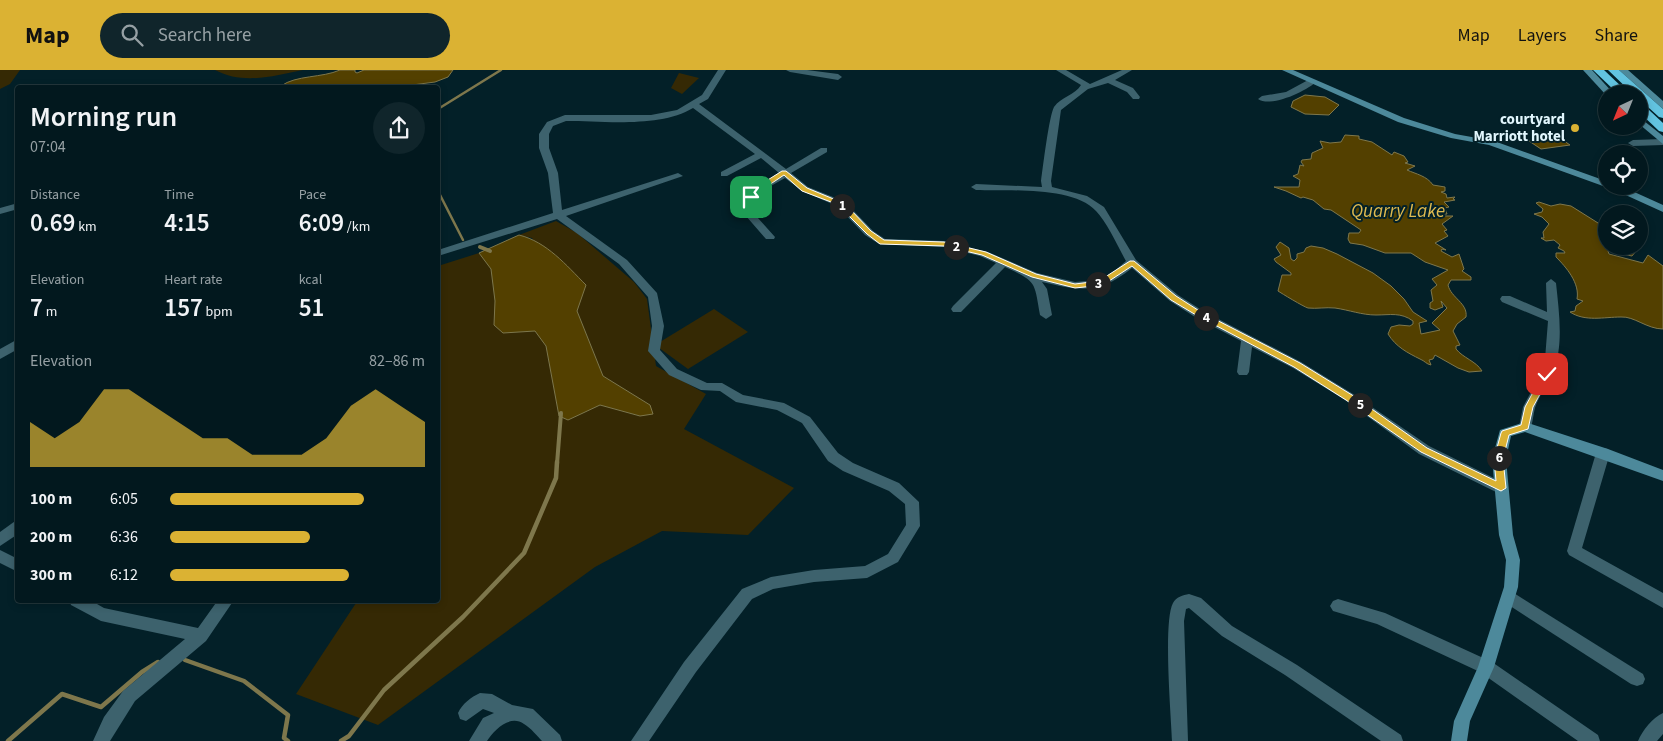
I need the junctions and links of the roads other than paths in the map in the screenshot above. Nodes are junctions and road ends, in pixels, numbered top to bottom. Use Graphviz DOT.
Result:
graph roads {
  1 [pos="722,70"];
  2 [pos="790,70"];
  3 [pos="1060,70"];
  4 [pos="1128,70"];
  5 [pos="1286,70"];
  6 [pos="1587,70"];
  7 [pos="1598,70"];
  8 [pos="1613,70"];
  9 [pos="1623,70"];
  10 [pos="838,78"];
  11 [pos="1108,80"];
  12 [pos="1313,81"];
  13 [pos="1601,85"];
  14 [pos="1614,85"];
  15 [pos="1086,87"];
  16 [pos="1136,97"];
  17 [pos="1262,99"];
  18 [pos="694,105"];
  19 [pos="1663,106"];
  20 [pos="1648,115"];
  21 [pos="1663,115"];
  22 [pos="1648,128"];
  23 [pos="1663,128"];
  24 [pos="1663,141"];
  25 [pos="1633,143"];
  26 [pos="824,150"];
  27 [pos="761,154"];
  28 [pos="784,172"];
  29 [pos="724,174"];
  30 [pos="678,176"];
  31 [pos="1598,181"];
  32 [pos="976,187"];
  33 [pos="1048,190"];
  34 [pos="1632,195"];
  35 [pos="15,207"];
  36 [pos="1663,209"];
  37 [pos="0,211"];
  38 [pos="558,215"];
  39 [pos="770,236"];
  40 [pos="440,252"];
  41 [pos="1004,262"];
  42 [pos="1132,262"];
  43 [pos="1034,276"];
  44 [pos="1551,283"];
  45 [pos="1506,299"];
  46 [pos="957,309"];
  47 [pos="1046,315"];
  48 [pos="1554,319"];
  49 [pos="1247,338"];
  50 [pos="15,346"];
  51 [pos="0,356"];
  52 [pos="1242,372"];
  53 [pos="1525,427"];
  54 [pos="1603,453"];
  55 [pos="1663,476"];
  56 [pos="1501,488"];
  57 [pos="15,528"];
  58 [pos="0,540"];
  59 [pos="0,556"];
  60 [pos="15,564"];
  61 [pos="1509,597"];
  62 [pos="1662,598"];
  63 [pos="81,603"];
  64 [pos="224,603"];
  65 [pos="1338,606"];
  66 [pos="201,636"];
  67 [pos="1486,667"];
  68 [pos="1637,679"];
  69 [pos="466,713"];
  70 [pos="510,713"];
  71 [pos="1663,721"];
  72 [pos="102,741"];
  73 [pos="477,741"];
  74 [pos="554,741"];
  75 [pos="639,741"];
  76 [pos="1180,741"];
  77 [pos="1395,741"];
  78 [pos="1459,741"];
  79 [pos="1592,741"];
  80 [pos="1646,741"];
  1 -- 18 [label="street"];
  2 -- 10 [label="street"];
  3 -- 15 [label="street"];
  4 -- 11 [label="street"];
  5 -- 12 [label="street"];
  6 -- 13 [label="street"];
  7 -- 14 [label="highway"];
  8 -- 21 [label="highway"];
  9 -- 19 [label="street"];
  11 -- 15 [label="street"];
  11 -- 16 [label="street"];
  12 -- 17 [label="street"];
  12 -- 31 [label="street"];
  15 -- 33 [label="street"];
  18 -- 27 [label="street"];
  18 -- 38 [label="street"];
  20 -- 23 [label="highway"];
  22 -- 24 [label="street"];
  24 -- 25 [label="street"];
  26 -- 28 [label="street"];
  27 -- 28 [label="street"];
  27 -- 29 [label="street"];
  28 -- 39 [label="street"];
  28 -- 41 [label="street"];
  30 -- 38 [label="street"];
  32 -- 33 [label="street"];
  33 -- 42 [label="street"];
  34 -- 36 [label="street"];
  35 -- 37 [label="street"];
  38 -- 40 [label="street"];
  38 -- 75 [label="street"];
  41 -- 43 [label="street"];
  41 -- 46 [label="street"];
  42 -- 43 [label="street"];
  42 -- 49 [label="street"];
  43 -- 47 [label="street"];
  44 -- 48 [label="street"];
  45 -- 48 [label="street"];
  48 -- 53 [label="street"];
  49 -- 52 [label="street"];
  49 -- 56 [label="street"];
  50 -- 51 [label="street"];
  53 -- 54 [label="street"];
  53 -- 56 [label="street"];
  54 -- 55 [label="street"];
  54 -- 62 [label="street"];
  56 -- 61 [label="street"];
  57 -- 58 [label="street"];
  59 -- 60 [label="street"];
  61 -- 67 [label="street"];
  61 -- 68 [label="street"];
  63 -- 66 [label="street"];
  64 -- 66 [label="street"];
  65 -- 67 [label="street"];
  66 -- 72 [label="street"];
  67 -- 78 [label="street"];
  67 -- 79 [label="street"];
  69 -- 70 [label="street"];
  70 -- 73 [label="street"];
  70 -- 74 [label="street"];
  71 -- 80 [label="street"];
  76 -- 77 [label="street"];
}
